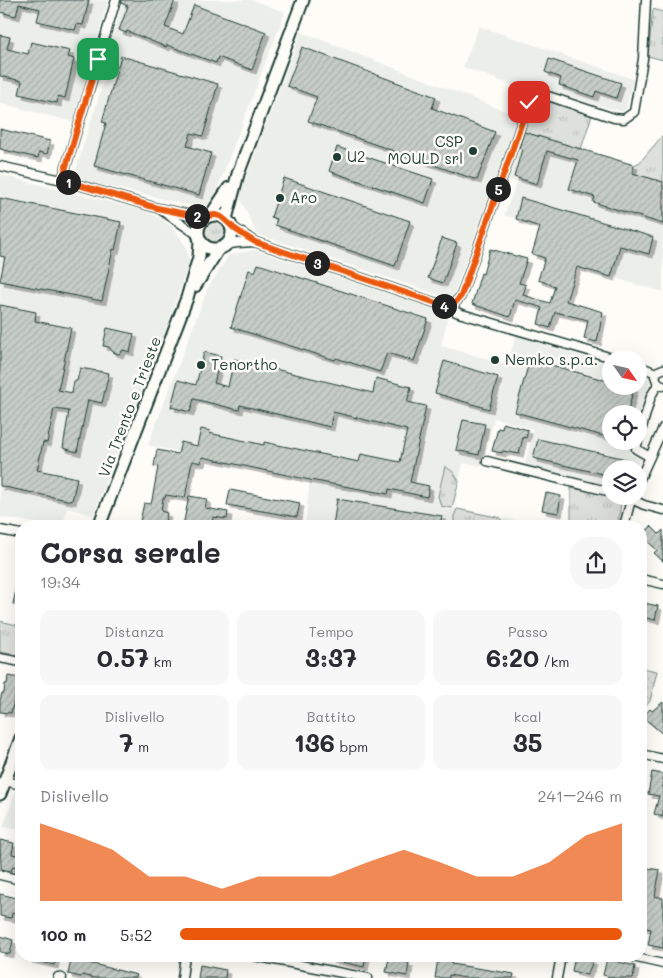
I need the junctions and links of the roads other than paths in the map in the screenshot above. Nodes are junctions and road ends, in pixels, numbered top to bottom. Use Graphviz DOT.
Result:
graph roads {
  1 [pos="116,0"];
  2 [pos="302,0"];
  3 [pos="646,0"];
  4 [pos="0,166"];
  5 [pos="238,174"];
  6 [pos="62,180"];
  7 [pos="157,208"];
  8 [pos="208,217"];
  9 [pos="228,222"];
  10 [pos="199,238"];
  11 [pos="255,242"];
  12 [pos="222,247"];
  13 [pos="187,298"];
  14 [pos="453,305"];
  15 [pos="602,355"];
  16 [pos="659,371"];
  17 [pos="660,385"];
  18 [pos="647,410"];
  19 [pos="663,428"];
  20 [pos="638,450"];
  21 [pos="650,457"];
  22 [pos="487,462"];
  23 [pos="647,464"];
  24 [pos="602,490"];
  25 [pos="628,505"];
  26 [pos="644,505"];
  27 [pos="663,510"];
  28 [pos="101,520"];
  29 [pos="625,520"];
  30 [pos="0,530"];
  31 [pos="15,533"];
  32 [pos="647,580"];
  33 [pos="663,584"];
  34 [pos="0,658"];
  35 [pos="15,661"];
  36 [pos="15,754"];
  37 [pos="647,755"];
  38 [pos="663,758"];
  39 [pos="5,781"];
  40 [pos="15,784"];
  41 [pos="0,794"];
  42 [pos="0,876"];
  43 [pos="15,879"];
  44 [pos="647,960"];
  45 [pos="184,962"];
  46 [pos="285,962"];
  47 [pos="560,962"];
  48 [pos="663,964"];
  49 [pos="182,978"];
  50 [pos="368,978"];
  51 [pos="557,978"];
  1 -- 6 [label="street"];
  2 -- 5 [label="street, Via Trento e Trieste"];
  3 -- 14 [label="street"];
  4 -- 6 [label="street"];
  5 -- 8 [label="street, Via Trento e Trieste"];
  5 -- 9 [label="street, Via Trento e Trieste"];
  6 -- 7 [label="street"];
  7 -- 8 [label="street"];
  7 -- 10 [label="street"];
  8 -- 9 [label="street"];
  8 -- 10 [label="street, Via Trento e Trieste"];
  9 -- 11 [label="street"];
  9 -- 12 [label="street, Via Trento e Trieste"];
  10 -- 12 [label="street"];
  10 -- 13 [label="street, Via Trento e Trieste"];
  11 -- 12 [label="street"];
  11 -- 14 [label="street"];
  12 -- 13 [label="street, Via Trento e Trieste"];
  13 -- 28 [label="street, Via Trento e Trieste"];
  14 -- 15 [label="street"];
  16 -- 17 [label="street"];
  17 -- 18 [label="street"];
  19 -- 21 [label="street"];
  20 -- 21 [label="street"];
  21 -- 23 [label="street"];
  22 -- 24 [label="street"];
  25 -- 29 [label="street"];
  26 -- 27 [label="street"];
  30 -- 31 [label="street"];
  32 -- 33 [label="street"];
  34 -- 35 [label="street"];
  36 -- 39 [label="street"];
  37 -- 38 [label="street"];
  39 -- 40 [label="street"];
  39 -- 41 [label="street"];
  42 -- 43 [label="street"];
  44 -- 48 [label="street"];
  45 -- 49 [label="street"];
  46 -- 50 [label="street"];
  47 -- 51 [label="street"];
}
